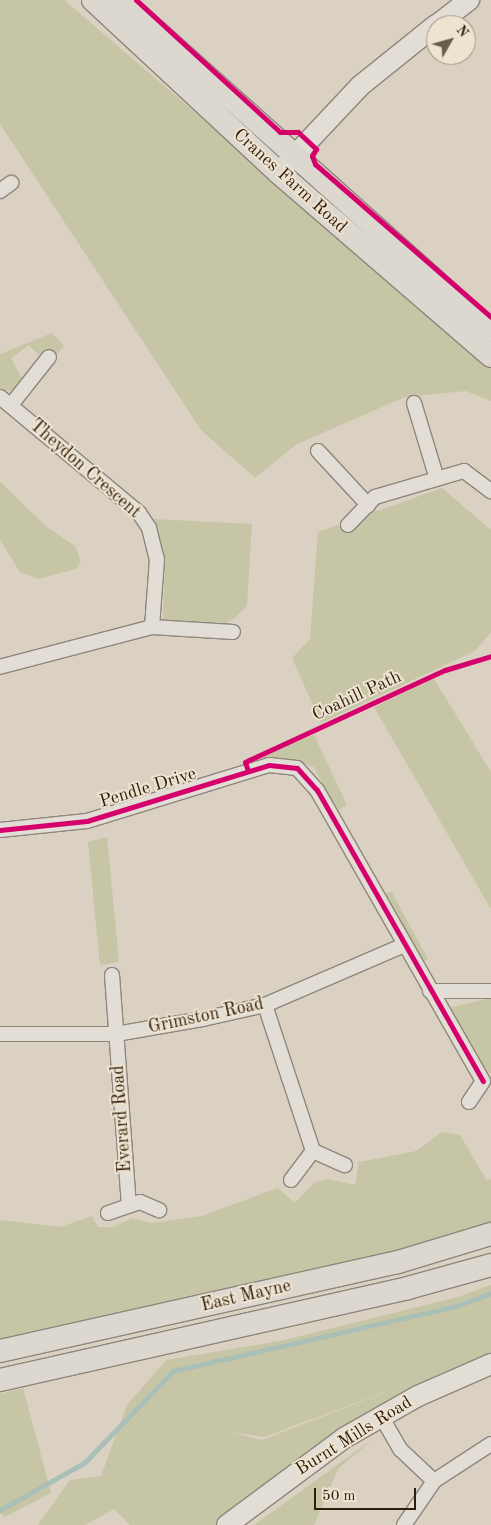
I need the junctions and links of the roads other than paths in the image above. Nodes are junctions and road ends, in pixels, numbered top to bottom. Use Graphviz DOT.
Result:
graph roads {
  1 [pos="93,0"];
  2 [pos="121,0"];
  3 [pos="470,0"];
  4 [pos="450,15"];
  5 [pos="426,33"];
  6 [pos="286,165"];
  7 [pos="491,331"];
  8 [pos="491,356"];
  9 [pos="49,357"];
  10 [pos="5,401"];
  11 [pos="414,403"];
  12 [pos="318,451"];
  13 [pos="437,479"];
  14 [pos="491,491"];
  15 [pos="368,505"];
  16 [pos="348,525"];
  17 [pos="152,627"];
  18 [pos="233,632"];
  19 [pos="0,667"];
  20 [pos="0,830"];
  21 [pos="402,946"];
  22 [pos="112,975"];
  23 [pos="430,991"];
  24 [pos="491,991"];
  25 [pos="265,1005"];
  26 [pos="0,1034"];
  27 [pos="116,1034"];
  28 [pos="487,1082"];
  29 [pos="469,1102"];
  30 [pos="313,1151"];
  31 [pos="345,1165"];
  32 [pos="291,1180"];
  33 [pos="129,1204"];
  34 [pos="159,1210"];
  35 [pos="108,1213"];
  36 [pos="491,1234"];
  37 [pos="491,1265"];
  38 [pos="0,1351"];
  39 [pos="491,1364"];
  40 [pos="0,1380"];
  41 [pos="381,1416"];
  42 [pos="491,1444"];
  43 [pos="434,1481"];
  44 [pos="227,1525"];
  45 [pos="404,1525"];
  1 -- 6 [label="main road, Cranes Farm Road"];
  2 -- 6 [label="main road, Cranes Farm Road"];
  3 -- 4 [label="street"];
  5 -- 6 [label="street"];
  6 -- 7 [label="main road, Cranes Farm Road"];
  6 -- 8 [label="main road, Cranes Farm Road"];
  9 -- 10 [label="street, Theydon Crescent"];
  10 -- 17 [label="street, Theydon Crescent"];
  11 -- 13 [label="street"];
  12 -- 15 [label="street"];
  13 -- 14 [label="street"];
  13 -- 15 [label="street"];
  15 -- 16 [label="street"];
  17 -- 18 [label="street"];
  17 -- 19 [label="street"];
  20 -- 21 [label="street, Pendle Drive"];
  21 -- 23 [label="street, Pendle Drive"];
  21 -- 25 [label="street, Grimston Road"];
  22 -- 27 [label="street, Everard Road"];
  23 -- 24 [label="street"];
  23 -- 28 [label="street, Pendle Drive"];
  25 -- 27 [label="street, Grimston Road"];
  25 -- 30 [label="street"];
  26 -- 27 [label="street, Grimston Road"];
  27 -- 33 [label="street, Everard Road"];
  28 -- 29 [label="street"];
  30 -- 31 [label="street"];
  30 -- 32 [label="street"];
  33 -- 34 [label="street"];
  33 -- 35 [label="street"];
  36 -- 38 [label="main road, East Mayne"];
  37 -- 40 [label="main road, East Mayne"];
  39 -- 41 [label="street, Burnt Mills Road"];
  41 -- 43 [label="street"];
  41 -- 44 [label="street, Burnt Mills Road"];
  42 -- 43 [label="street"];
  43 -- 45 [label="street"];
}
